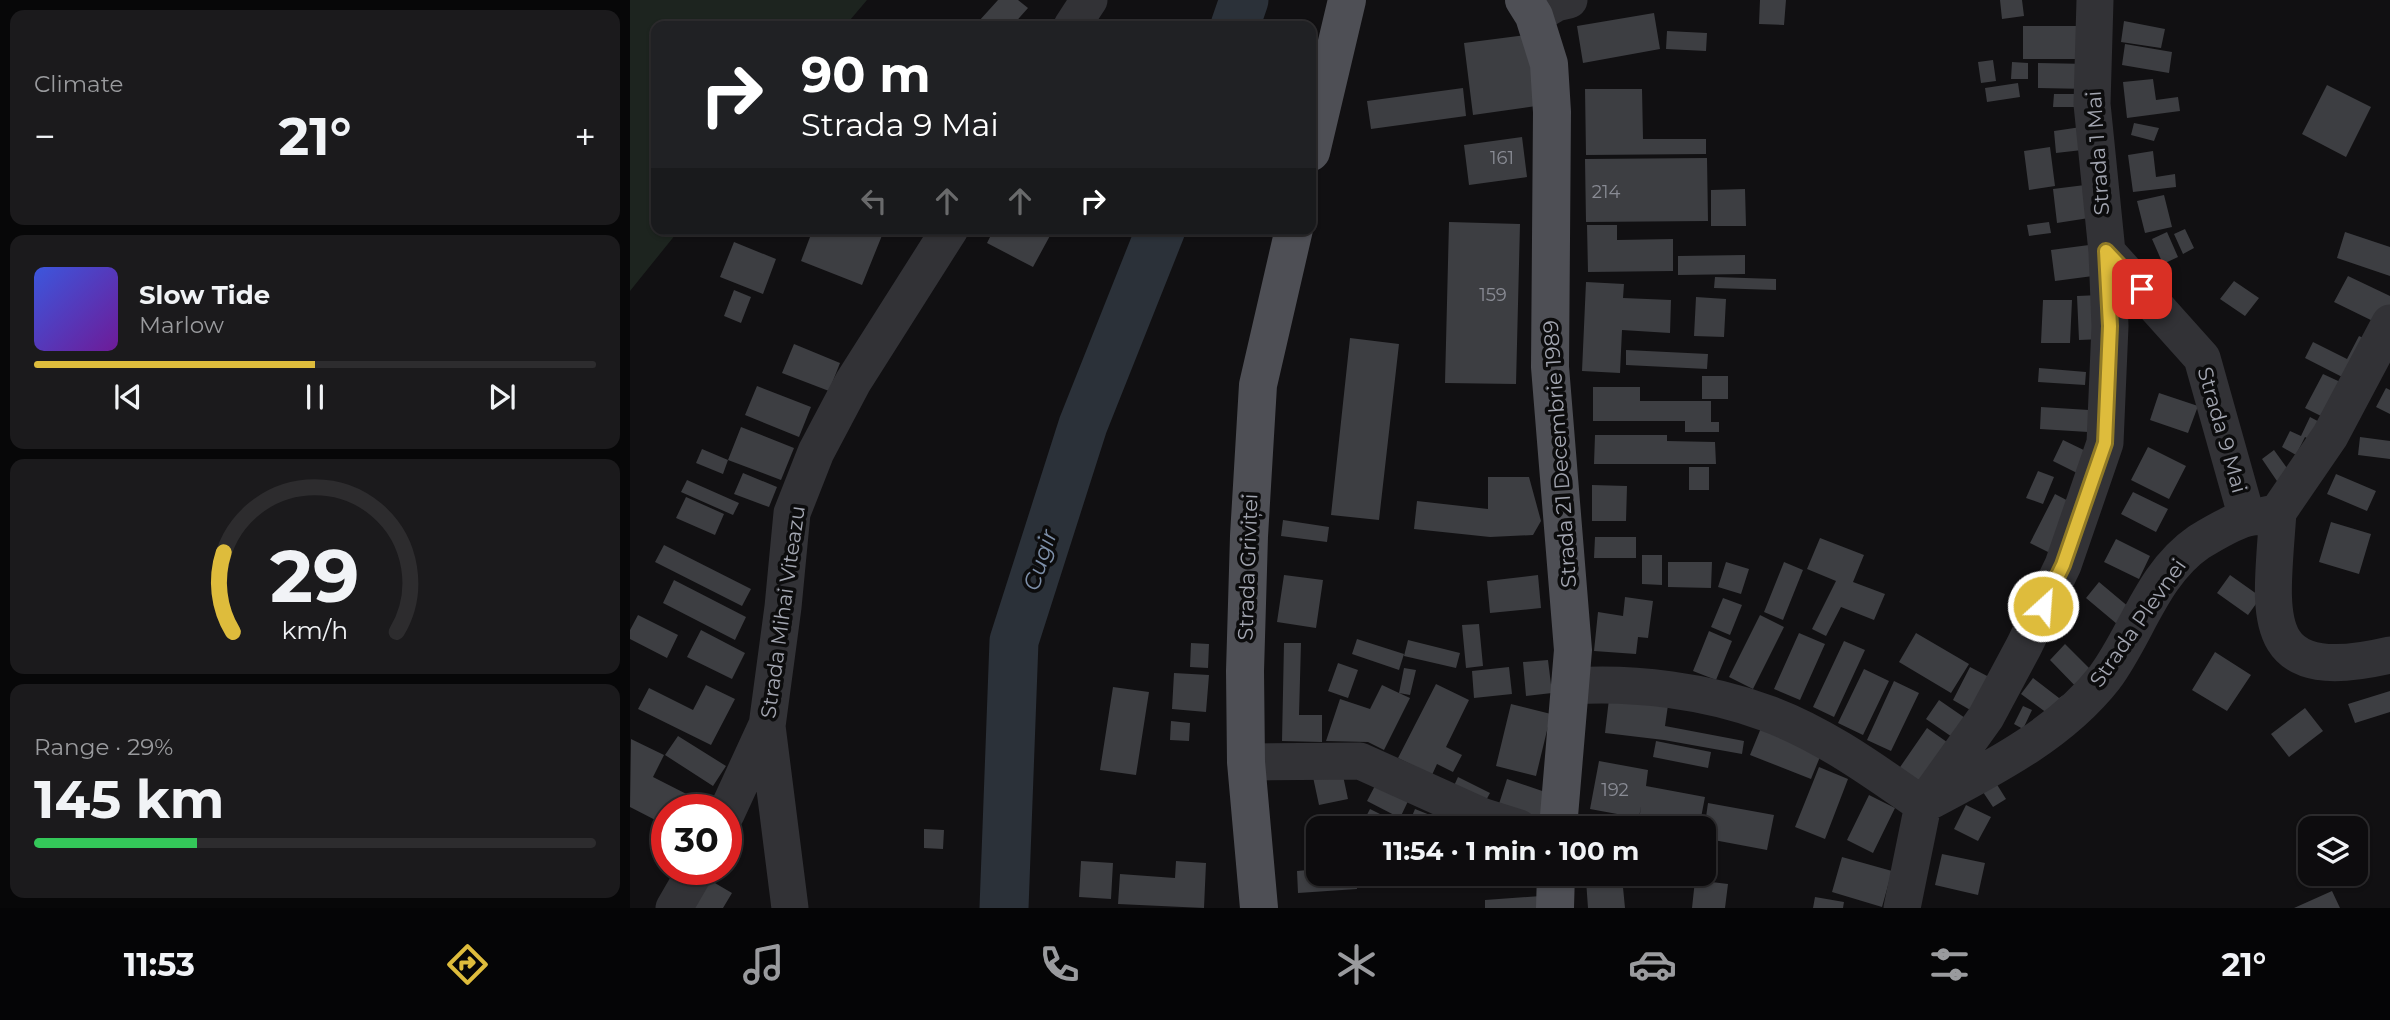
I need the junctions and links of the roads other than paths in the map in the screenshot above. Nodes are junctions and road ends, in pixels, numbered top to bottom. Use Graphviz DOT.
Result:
graph roads {
  1 [pos="1089,0"];
  2 [pos="1347,0"];
  3 [pos="1569,0"];
  4 [pos="2095,0"];
  5 [pos="1529,8"];
  6 [pos="1075,21"];
  7 [pos="1316,131"];
  8 [pos="946,235"];
  9 [pos="1293,235"];
  10 [pos="2106,251"];
  11 [pos="2390,323"];
  12 [pos="2262,515"];
  13 [pos="2390,655"];
  14 [pos="1572,686"];
  15 [pos="766,726"];
  16 [pos="1246,762"];
  17 [pos="735,794"];
  18 [pos="1923,805"];
  19 [pos="1482,816"];
  20 [pos="1559,816"];
  21 [pos="687,885"];
  22 [pos="1556,886"];
  23 [pos="674,908"];
  24 [pos="790,908"];
  25 [pos="1259,908"];
  26 [pos="1555,908"];
  27 [pos="1902,908"];
  1 -- 6 [label="street"];
  2 -- 7 [label="main road"];
  3 -- 5 [label="street"];
  4 -- 10 [label="street, Strada 1 Mai"];
  5 -- 14 [label="main road, Strada 21 Decembrie 1989"];
  8 -- 15 [label="street, Strada Mihai Viteazu"];
  9 -- 16 [label="main road, Strada Griviței"];
  10 -- 12 [label="street, Strada 9 Mai"];
  10 -- 18 [label="street, Strada 1 Mai"];
  11 -- 12 [label="street"];
  12 -- 13 [label="street"];
  12 -- 18 [label="street, Strada Plevnei"];
  14 -- 18 [label="street"];
  14 -- 20 [label="main road, Strada 21 Decembrie 1989"];
  15 -- 17 [label="street"];
  15 -- 24 [label="street, Strada Mihai Viteazu"];
  16 -- 19 [label="street"];
  16 -- 25 [label="main road, Strada Griviței"];
  18 -- 27 [label="street"];
  21 -- 23 [label="street"];
  22 -- 26 [label="main road"];
}
